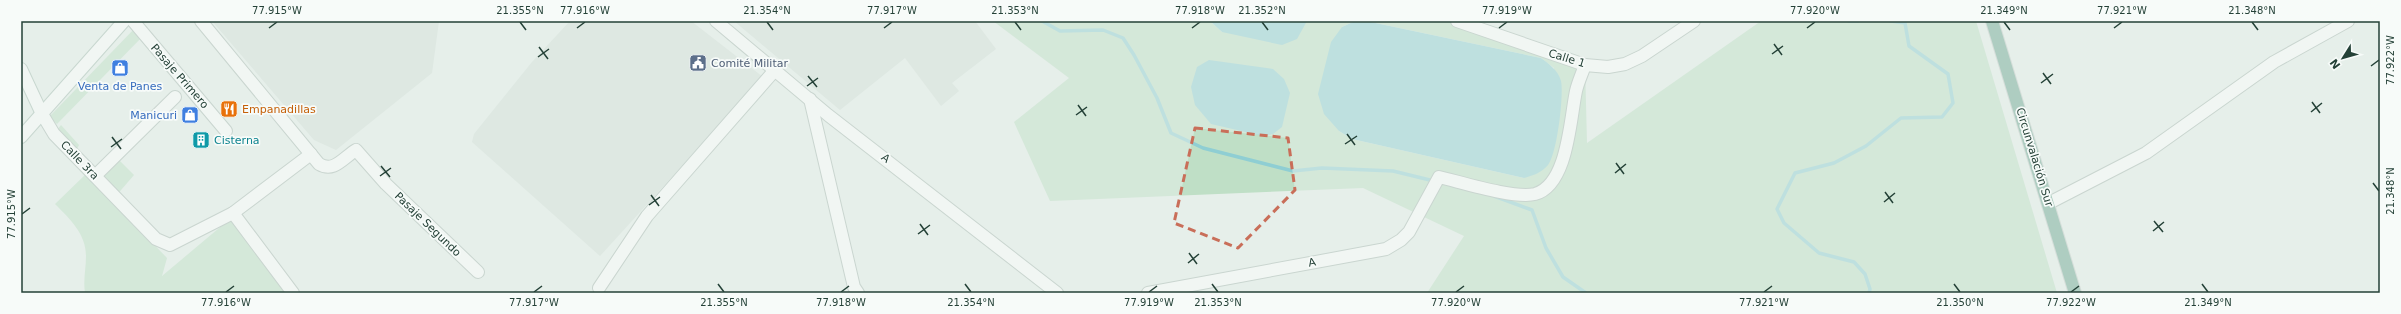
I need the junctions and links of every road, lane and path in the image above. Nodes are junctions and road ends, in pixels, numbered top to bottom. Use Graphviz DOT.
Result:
graph roads {
  1 [pos="124,21"];
  2 [pos="133,21"];
  3 [pos="201,21"];
  4 [pos="716,21"];
  5 [pos="1459,21"];
  6 [pos="1694,21"];
  7 [pos="1992,21"];
  8 [pos="2348,21"];
  9 [pos="1585,65"];
  10 [pos="21,69"];
  11 [pos="775,70"];
  12 [pos="175,97"];
  13 [pos="810,99"];
  14 [pos="42,114"];
  15 [pos="226,131"];
  16 [pos="21,137"];
  17 [pos="311,154"];
  18 [pos="95,176"];
  19 [pos="2049,203"];
  20 [pos="233,213"];
  21 [pos="478,272"];
  22 [pos="599,288"];
  23 [pos="293,293"];
  24 [pos="858,293"];
  25 [pos="1057,293"];
  26 [pos="1148,293"];
  27 [pos="2075,293"];
  1 -- 14 [label="street"];
  2 -- 15 [label="street, Pasaje Primero"];
  3 -- 17 [label="street, Pasaje Segundo"];
  4 -- 11 [label="street, A"];
  5 -- 9 [label="street, Calle 1"];
  6 -- 9 [label="street, Calle 1"];
  7 -- 19 [label="main road, Circunvalación Sur"];
  8 -- 19 [label="street"];
  9 -- 26 [label="street, A"];
  10 -- 14 [label="street, Calle 3ra"];
  11 -- 13 [label="street, A"];
  11 -- 22 [label="street"];
  12 -- 18 [label="street"];
  13 -- 24 [label="street"];
  13 -- 25 [label="street, A"];
  14 -- 16 [label="street"];
  14 -- 18 [label="street, Calle 3ra"];
  17 -- 20 [label="street"];
  17 -- 21 [label="street, Pasaje Segundo"];
  18 -- 20 [label="street, Calle 3ra"];
  19 -- 27 [label="main road, Circunvalación Sur"];
  20 -- 23 [label="street"];
}
